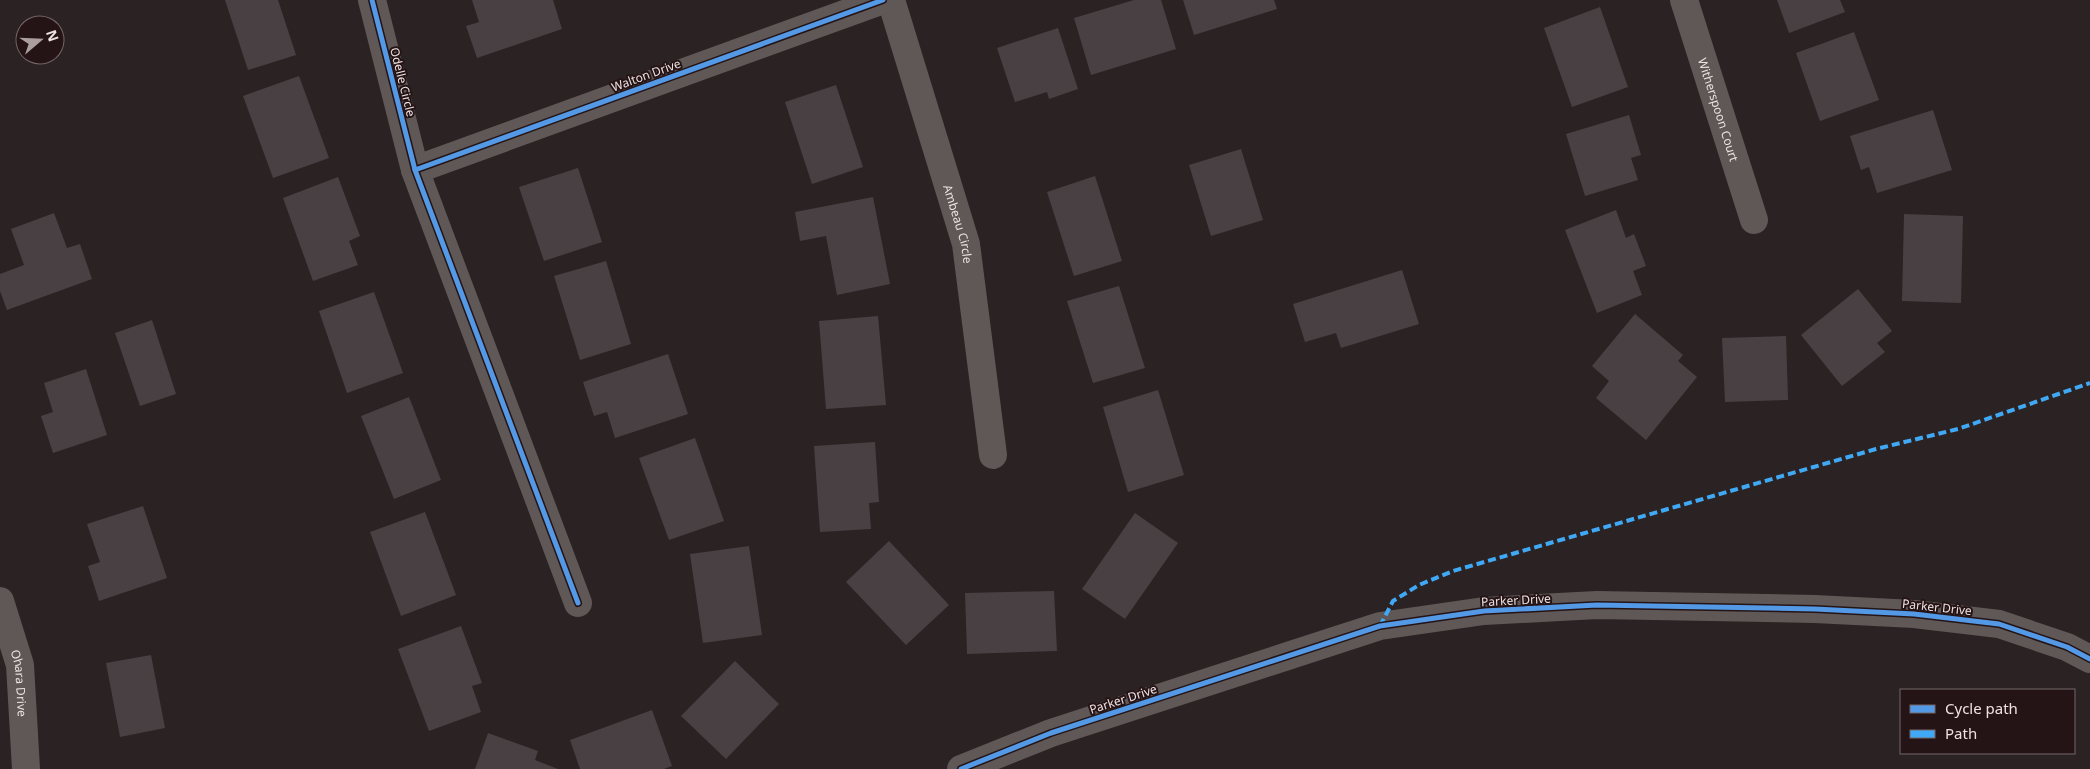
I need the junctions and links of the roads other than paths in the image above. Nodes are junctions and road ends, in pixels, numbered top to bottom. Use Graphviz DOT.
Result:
graph roads {
  1 [pos="372,0"];
  2 [pos="883,0"];
  3 [pos="891,0"];
  4 [pos="1684,0"];
  5 [pos="415,170"];
  6 [pos="1754,220"];
  7 [pos="993,455"];
  8 [pos="0,601"];
  9 [pos="578,603"];
  10 [pos="2090,659"];
  11 [pos="26,769"];
  12 [pos="961,769"];
  1 -- 5 [label="street, Odelle Circle"];
  2 -- 5 [label="street, Walton Drive"];
  3 -- 7 [label="street, Ambeau Circle"];
  4 -- 6 [label="street, Witherspoon Court"];
  5 -- 9 [label="street, Odelle Circle"];
  8 -- 11 [label="street, Ohara Drive"];
  10 -- 12 [label="street, Parker Drive"];
}
